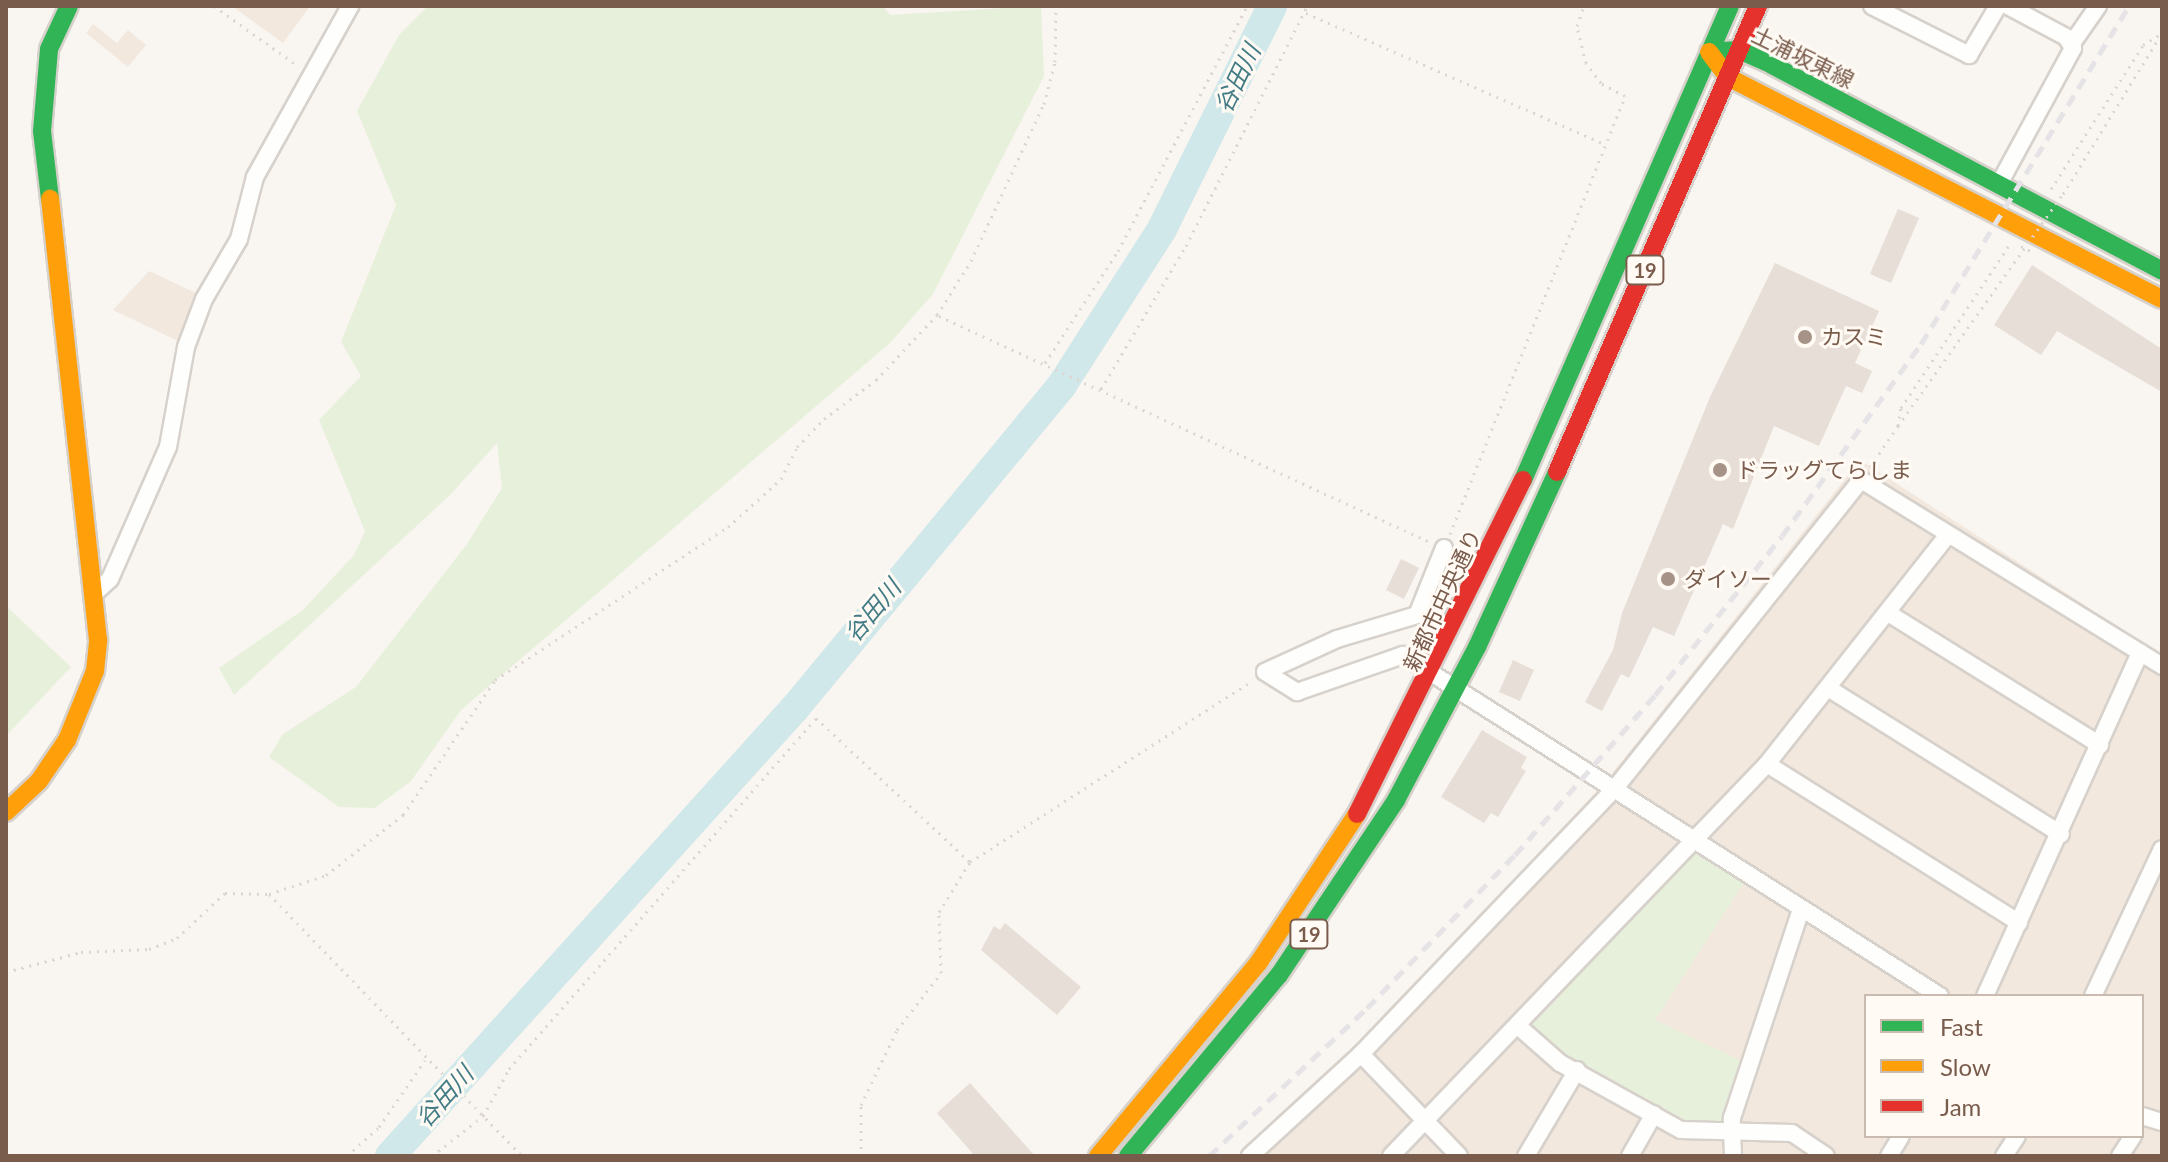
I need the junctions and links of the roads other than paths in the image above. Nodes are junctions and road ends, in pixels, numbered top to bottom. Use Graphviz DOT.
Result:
graph roads {
  1 [pos="69,6"];
  2 [pos="350,6"];
  3 [pos="1730,6"];
  4 [pos="1758,6"];
  5 [pos="1872,6"];
  6 [pos="1998,6"];
  7 [pos="2008,6"];
  8 [pos="2098,6"];
  9 [pos="2073,42"];
  10 [pos="1739,50"];
  11 [pos="1709,52"];
  12 [pos="1728,77"];
  13 [pos="1999,184"];
  14 [pos="2162,271"];
  15 [pos="2162,299"];
  16 [pos="1948,535"];
  17 [pos="1444,548"];
  18 [pos="96,592"];
  19 [pos="1888,613"];
  20 [pos="2140,652"];
  21 [pos="2162,666"];
  22 [pos="1434,675"];
  23 [pos="1456,688"];
  24 [pos="1828,688"];
  25 [pos="2100,745"];
  26 [pos="1767,764"];
  27 [pos="1616,787"];
  28 [pos="6,812"];
  29 [pos="2061,834"];
  30 [pos="1694,839"];
  31 [pos="2162,850"];
  32 [pos="1801,909"];
  33 [pos="2019,923"];
  34 [pos="1937,994"];
  35 [pos="1986,994"];
  36 [pos="2094,994"];
  37 [pos="1518,1026"];
  38 [pos="1361,1054"];
  39 [pos="1577,1070"];
  40 [pos="1654,1114"];
  41 [pos="1427,1118"];
  42 [pos="1732,1133"];
  43 [pos="1900,1138"];
  44 [pos="2016,1138"];
  45 [pos="2132,1138"];
  46 [pos="1098,1156"];
  47 [pos="1128,1156"];
  48 [pos="1250,1156"];
  49 [pos="1391,1156"];
  50 [pos="1459,1156"];
  51 [pos="1526,1156"];
  52 [pos="1630,1156"];
  53 [pos="1733,1156"];
  54 [pos="1826,1156"];
  55 [pos="1889,1156"];
  56 [pos="2004,1156"];
  57 [pos="2120,1156"];
  1 -- 18 [label="main road"];
  2 -- 18 [label="street"];
  3 -- 11 [label="main road, 新都市中央通り / 19"];
  4 -- 10 [label="main road, 19"];
  5 -- 6 [label="street"];
  7 -- 9 [label="street"];
  8 -- 9 [label="street"];
  9 -- 13 [label="street"];
  10 -- 11 [label="main road, 土浦坂東線"];
  10 -- 12 [label="main road, 19"];
  10 -- 13 [label="main road, 土浦坂東線"];
  11 -- 12 [label="main road"];
  11 -- 22 [label="main road, 新都市中央通り / 19"];
  12 -- 15 [label="main road"];
  12 -- 23 [label="main road, 19"];
  13 -- 14 [label="main road, 土浦坂東線"];
  16 -- 19 [label="street"];
  16 -- 20 [label="street"];
  16 -- 27 [label="street"];
  17 -- 22 [label="street"];
  18 -- 28 [label="main road"];
  19 -- 24 [label="street"];
  19 -- 25 [label="street"];
  20 -- 21 [label="street"];
  20 -- 25 [label="street"];
  22 -- 23 [label="street"];
  22 -- 46 [label="main road, 新都市中央通り / 19"];
  23 -- 27 [label="street"];
  23 -- 47 [label="main road, 19"];
  24 -- 26 [label="street"];
  24 -- 29 [label="street"];
  25 -- 29 [label="street"];
  26 -- 30 [label="street"];
  26 -- 33 [label="street"];
  27 -- 30 [label="street"];
  27 -- 38 [label="street"];
  29 -- 33 [label="street"];
  30 -- 32 [label="street"];
  30 -- 37 [label="street"];
  31 -- 36 [label="street"];
  32 -- 34 [label="street"];
  32 -- 42 [label="street"];
  33 -- 35 [label="street"];
  37 -- 39 [label="street"];
  37 -- 41 [label="street"];
  38 -- 41 [label="street"];
  38 -- 48 [label="street"];
  39 -- 40 [label="street"];
  39 -- 51 [label="street"];
  40 -- 42 [label="street"];
  40 -- 52 [label="street"];
  41 -- 49 [label="street"];
  41 -- 50 [label="street"];
  42 -- 53 [label="street"];
  42 -- 54 [label="street"];
  43 -- 55 [label="street"];
  44 -- 56 [label="street"];
  45 -- 57 [label="street"];
}
